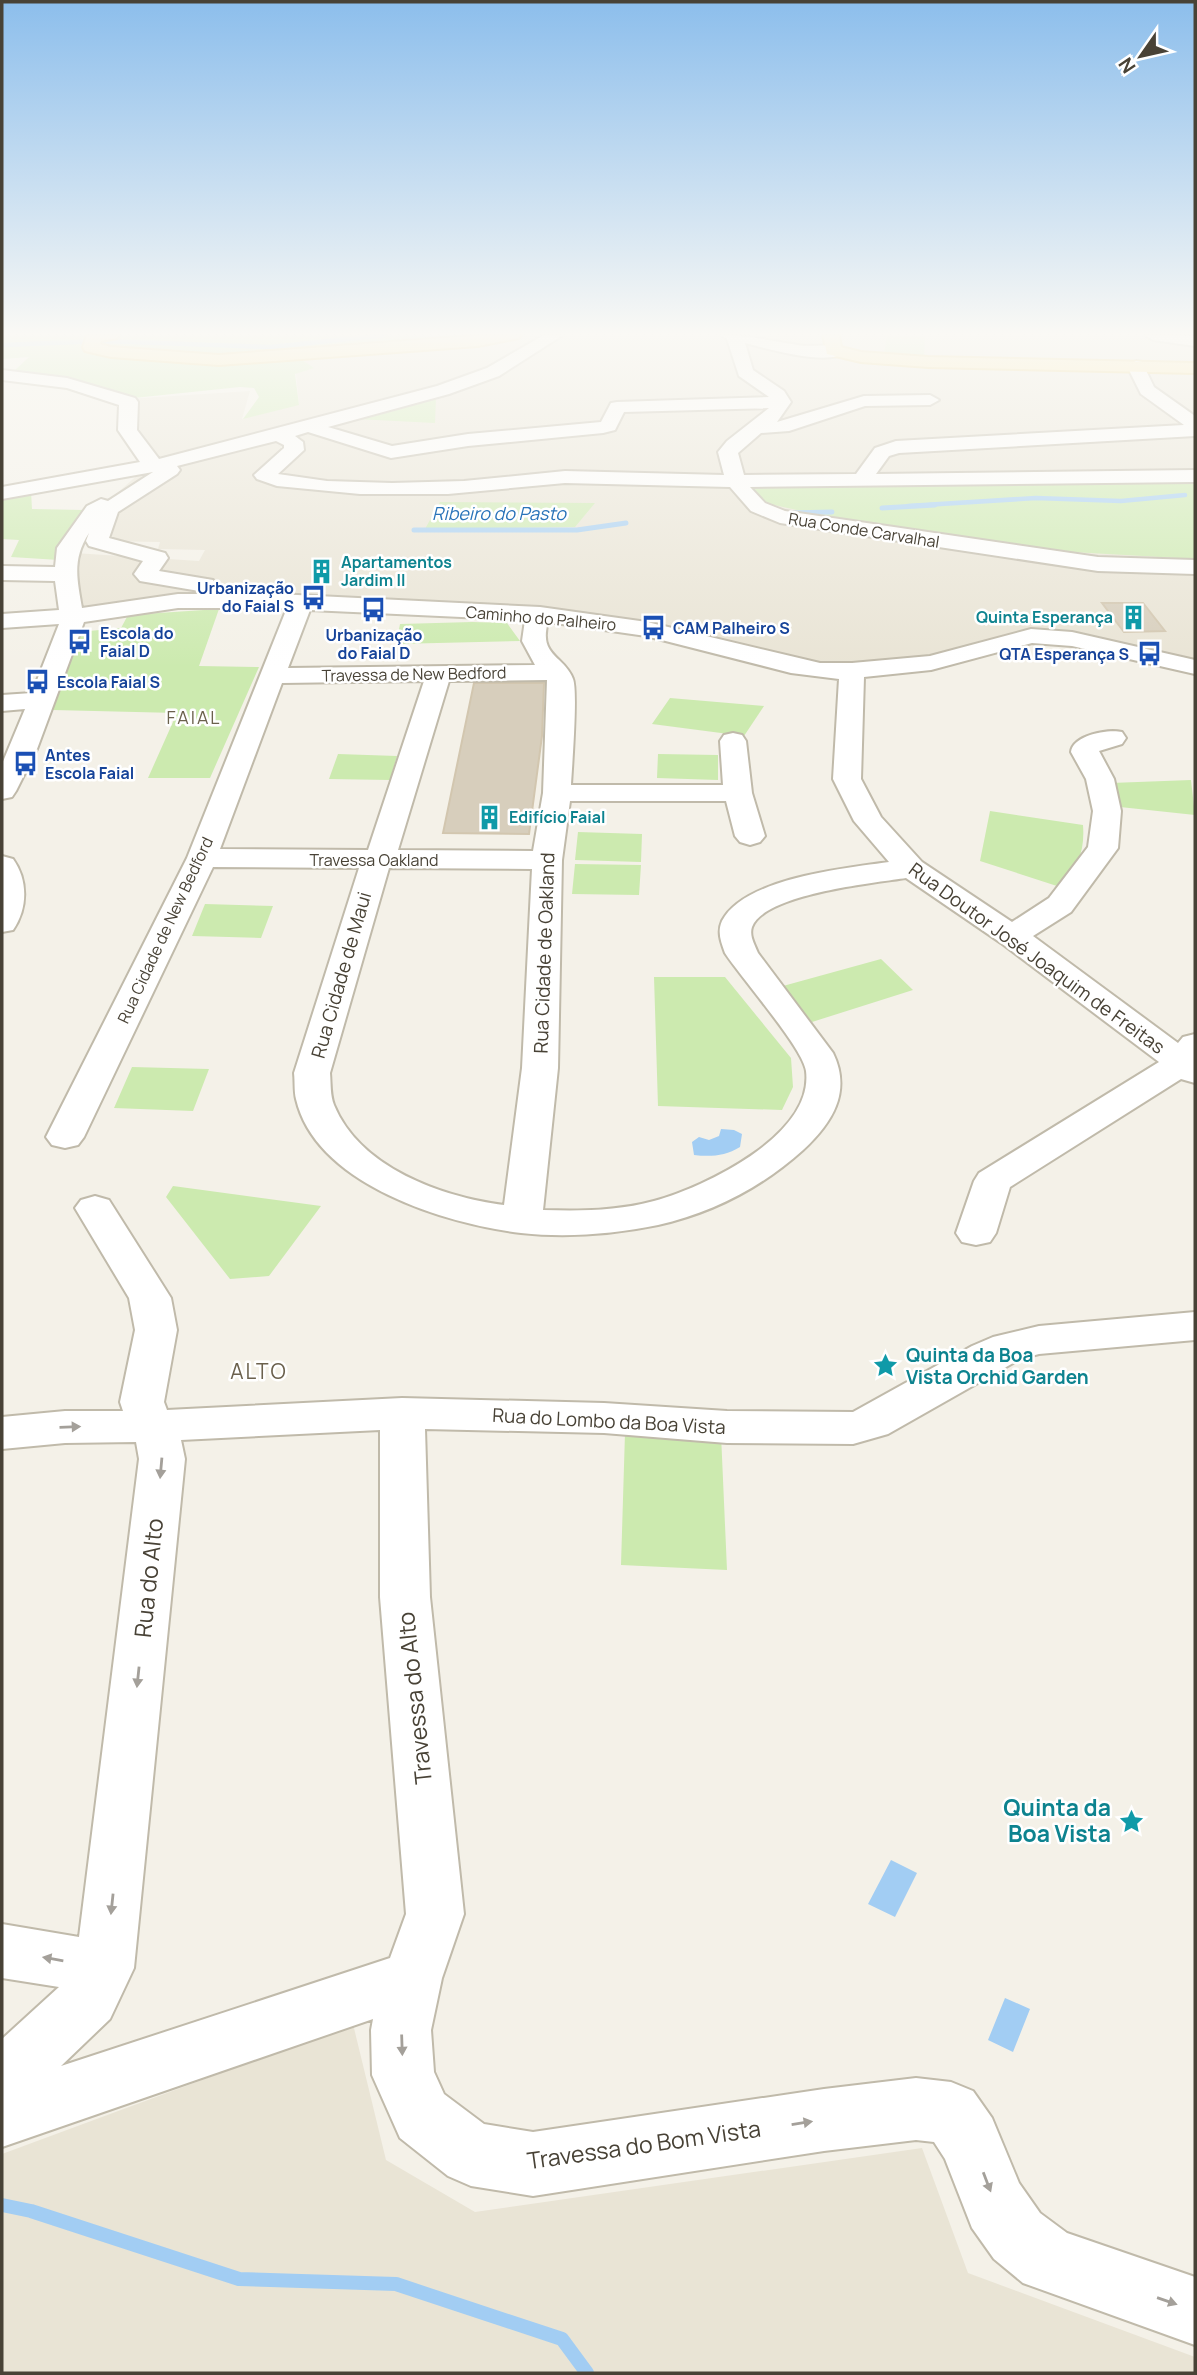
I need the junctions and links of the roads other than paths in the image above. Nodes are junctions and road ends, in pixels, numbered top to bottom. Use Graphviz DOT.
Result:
graph roads {
  1 [pos="137,446"];
  2 [pos="239,446"];
  3 [pos="293,446"];
  4 [pos="368,446"];
  5 [pos="438,446"];
  6 [pos="734,446"];
  7 [pos="911,446"];
  8 [pos="235,447"];
  9 [pos="154,466"];
  10 [pos="1195,476"];
  11 [pos="862,480"];
  12 [pos="736,481"];
  13 [pos="2,493"];
  14 [pos="1195,567"];
  15 [pos="2,573"];
  16 [pos="65,574"];
  17 [pos="268,601"];
  18 [pos="301,602"];
  19 [pos="540,614"];
  20 [pos="72,616"];
  21 [pos="2,621"];
  22 [pos="1195,667"];
  23 [pos="852,671"];
  24 [pos="554,672"];
  25 [pos="439,674"];
  26 [pos="274,676"];
  27 [pos="42,700"];
  28 [pos="2,703"];
  29 [pos="1113,738"];
  30 [pos="733,741"];
  31 [pos="2,791"];
  32 [pos="557,793"];
  33 [pos="738,793"];
  34 [pos="750,836"];
  35 [pos="202,858"];
  36 [pos="379,860"];
  37 [pos="547,860"];
  38 [pos="2,865"];
  39 [pos="911,868"];
  40 [pos="2,923"];
  41 [pos="1012,936"];
  42 [pos="1191,1060"];
  43 [pos="65,1138"];
  44 [pos="95,1208"];
  45 [pos="522,1221"];
  46 [pos="976,1233"];
  47 [pos="1195,1326"];
  48 [pos="402,1413"];
  49 [pos="152,1426"];
  50 [pos="2,1433"];
  51 [pos="2,1951"];
  52 [pos="105,1968"];
  53 [pos="412,1978"];
  54 [pos="2,2080"];
  55 [pos="2,2116"];
  56 [pos="1195,2311"];
  1 -- 9 [label="street"];
  2 -- 8 [label="street"];
  3 -- 12 [label="street"];
  4 -- 5 [label="street"];
  6 -- 12 [label="street"];
  7 -- 11 [label="street"];
  8 -- 9 [label="street"];
  8 -- 17 [label="street"];
  9 -- 13 [label="street"];
  9 -- 16 [label="street"];
  10 -- 11 [label="street"];
  11 -- 12 [label="street"];
  12 -- 14 [label="street, Rua Conde Carvalhal"];
  15 -- 16 [label="street"];
  16 -- 20 [label="street"];
  17 -- 18 [label="street, Caminho do Palheiro"];
  17 -- 20 [label="street, Caminho do Palheiro"];
  18 -- 19 [label="street, Caminho do Palheiro"];
  18 -- 26 [label="street, Rua Cidade de New Bedford"];
  19 -- 23 [label="street, Caminho do Palheiro"];
  19 -- 24 [label="street, Rua Cidade de Oakland"];
  20 -- 21 [label="street, Caminho do Palheiro"];
  20 -- 27 [label="street"];
  22 -- 23 [label="street, Caminho do Palheiro"];
  23 -- 39 [label="street, Rua Doutor José Joaquim de Freitas"];
  24 -- 25 [label="street, Travessa de New Bedford"];
  24 -- 32 [label="street, Rua Cidade de Oakland"];
  25 -- 26 [label="street, Travessa de New Bedford"];
  25 -- 36 [label="street, Rua Cidade de Maui"];
  26 -- 35 [label="street, Rua Cidade de New Bedford"];
  27 -- 28 [label="street"];
  27 -- 31 [label="street"];
  29 -- 41 [label="street"];
  30 -- 33 [label="street"];
  32 -- 33 [label="street"];
  32 -- 37 [label="street, Rua Cidade de Oakland"];
  33 -- 34 [label="street"];
  35 -- 36 [label="street, Travessa Oakland"];
  35 -- 43 [label="street, Rua Cidade de New Bedford"];
  36 -- 37 [label="street, Travessa Oakland"];
  36 -- 45 [label="street, Rua Cidade de Maui"];
  37 -- 45 [label="street, Rua Cidade de Oakland"];
  38 -- 40 [label="street"];
  39 -- 41 [label="street, Rua Doutor José Joaquim de Freitas"];
  39 -- 45 [label="street, Rua Cidade de Maui"];
  41 -- 42 [label="street, Rua Doutor José Joaquim de Freitas"];
  42 -- 46 [label="street, Rua Doutor José Joaquim de Freitas"];
  44 -- 49 [label="street, Rua do Alto"];
  47 -- 48 [label="street, Rua do Lombo da Boa Vista"];
  48 -- 49 [label="street, Rua do Lombo da Boa Vista"];
  48 -- 53 [label="street, Travessa do Alto"];
  50 -- 49 [label="street, Rua do Lombo da Boa Vista, one-way"];
  49 -- 52 [label="street, Rua do Alto, one-way"];
  52 -- 51 [label="street, one-way"];
  52 -- 54 [label="street"];
  53 -- 55 [label="street"];
  53 -- 56 [label="street, Travessa do Bom Vista, one-way"];
}
